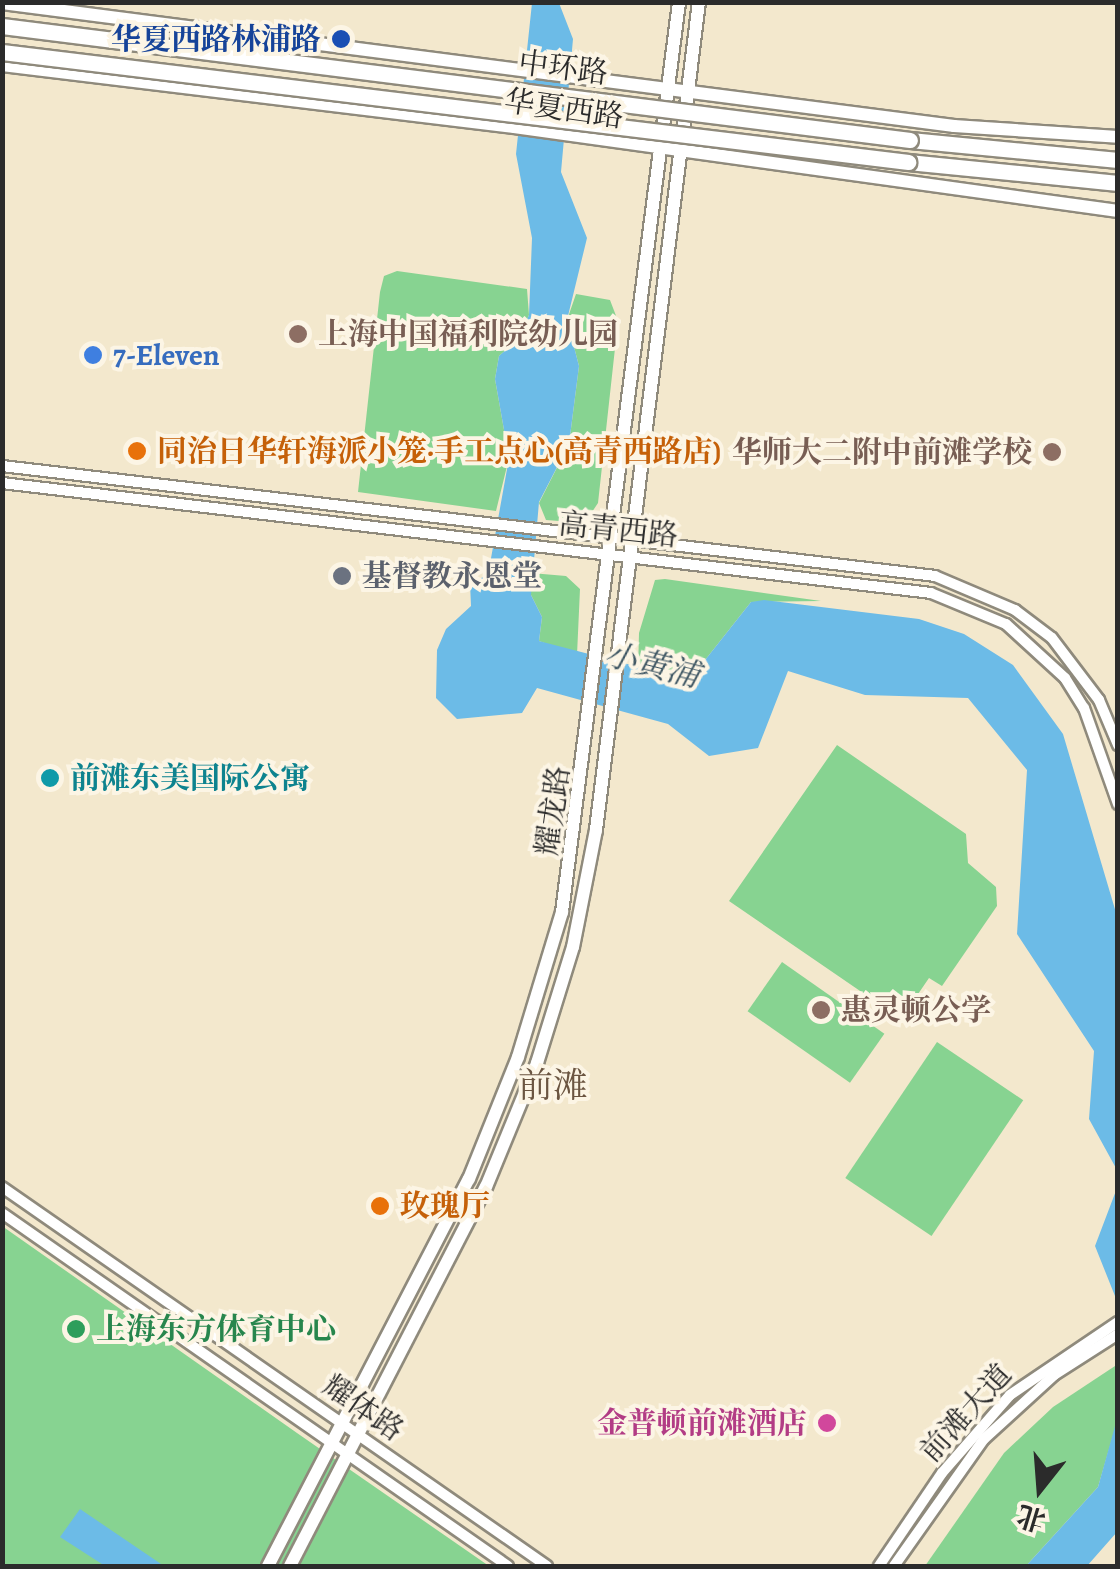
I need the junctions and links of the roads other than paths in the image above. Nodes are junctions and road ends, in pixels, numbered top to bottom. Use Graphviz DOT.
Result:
graph roads {
  1 [pos="679,2"];
  2 [pos="699,2"];
  3 [pos="2,4"];
  4 [pos="2,26"];
  5 [pos="2,52"];
  6 [pos="2,65"];
  7 [pos="668,90"];
  8 [pos="687,92"];
  9 [pos="1118,137"];
  10 [pos="661,149"];
  11 [pos="680,152"];
  12 [pos="1118,160"];
  13 [pos="1118,183"];
  14 [pos="1118,211"];
  15 [pos="2,466"];
  16 [pos="2,484"];
  17 [pos="613,536"];
  18 [pos="633,538"];
  19 [pos="611,553"];
  20 [pos="631,555"];
  21 [pos="1118,745"];
  22 [pos="1118,804"];
  23 [pos="2,1186"];
  24 [pos="2,1213"];
  25 [pos="1114,1329"];
  26 [pos="342,1423"];
  27 [pos="358,1435"];
  28 [pos="331,1442"];
  29 [pos="348,1454"];
  30 [pos="271,1562"];
  31 [pos="290,1566"];
  32 [pos="508,1566"];
  33 [pos="546,1566"];
  34 [pos="880,1566"];
  35 [pos="894,1566"];
  1 -- 7 [label="main road, 耀龙路"];
  2 -- 8 [label="main road, 耀龙路"];
  3 -- 7 [label="main road, 华夏西路"];
  4 -- 12 [label="highway, 中环路, bridge"];
  5 -- 13 [label="highway, 中环路, bridge"];
  6 -- 10 [label="main road, 华夏西路"];
  7 -- 8 [label="main road, 华夏西路"];
  7 -- 10 [label="main road, 耀龙路"];
  8 -- 9 [label="main road, 华夏西路"];
  8 -- 11 [label="main road, 耀龙路"];
  10 -- 11 [label="main road, 华夏西路"];
  10 -- 17 [label="main road, 耀龙路"];
  11 -- 14 [label="main road, 华夏西路"];
  11 -- 18 [label="main road, 耀龙路"];
  15 -- 17 [label="street, 高青西路"];
  16 -- 19 [label="street, 高青西路"];
  17 -- 18 [label="street, 高青西路"];
  17 -- 19 [label="main road, 耀龙路"];
  18 -- 20 [label="main road, 耀龙路"];
  18 -- 21 [label="street, 高青西路"];
  19 -- 20 [label="street, 高青西路"];
  19 -- 26 [label="main road, 耀龙路"];
  20 -- 22 [label="street, 高青西路"];
  20 -- 27 [label="main road, 耀龙路"];
  23 -- 26 [label="street, 耀体路"];
  24 -- 28 [label="street, 耀体路"];
  25 -- 34 [label="street, 前滩大道"];
  25 -- 35 [label="street, 前滩大道"];
  26 -- 27 [label="street, 耀体路"];
  26 -- 28 [label="main road, 耀龙路"];
  27 -- 29 [label="main road, 耀龙路"];
  27 -- 33 [label="street, 耀体路"];
  28 -- 29 [label="street, 耀体路"];
  28 -- 30 [label="main road, 耀龙路"];
  29 -- 31 [label="main road, 耀龙路"];
  29 -- 32 [label="street, 耀体路"];
}
